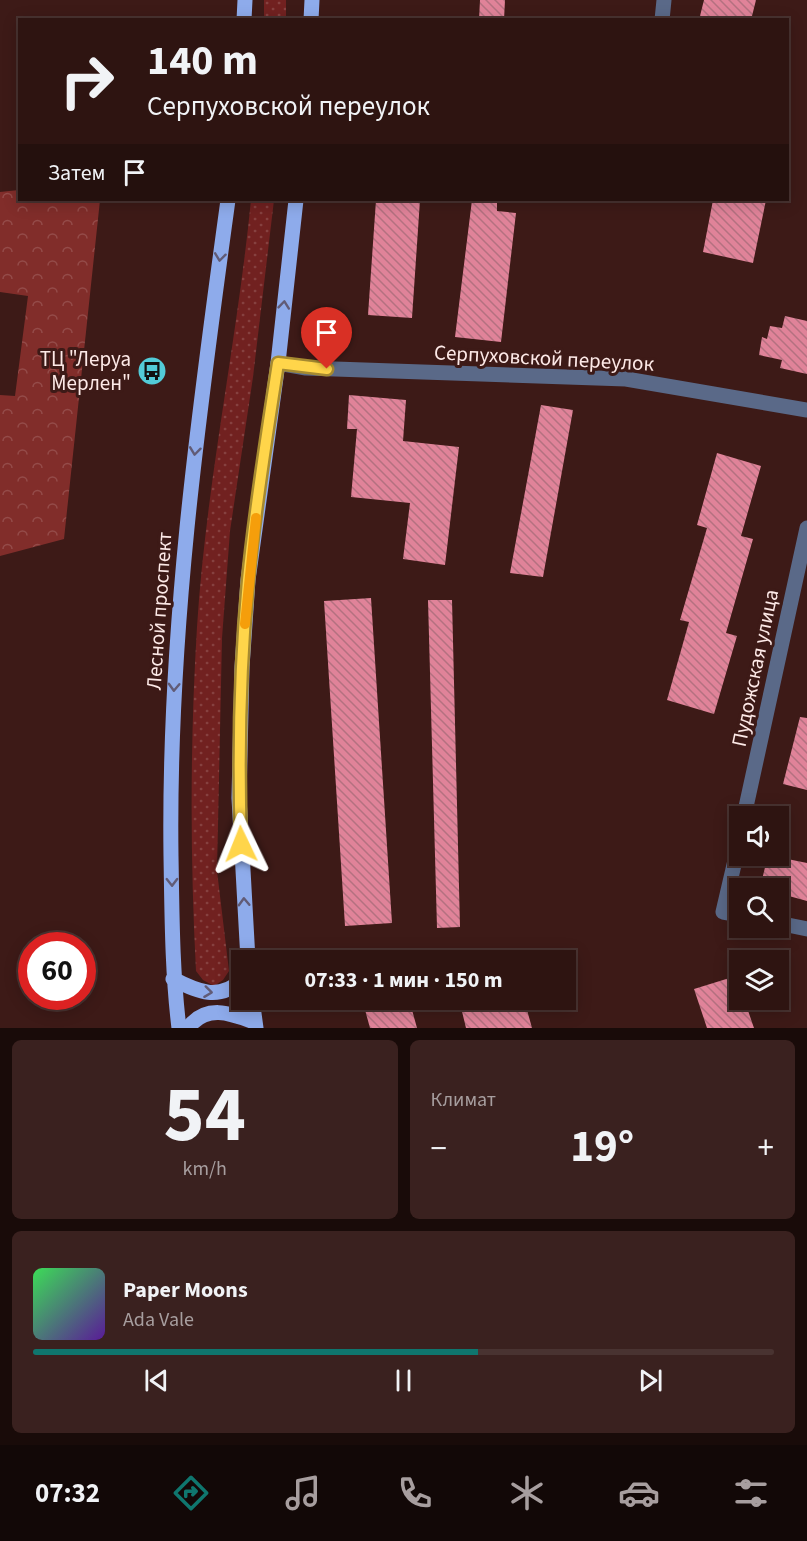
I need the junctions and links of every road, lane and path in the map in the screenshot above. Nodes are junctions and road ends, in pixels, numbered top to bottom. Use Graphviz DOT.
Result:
graph roads {
  1 [pos="245,0"];
  2 [pos="312,0"];
  3 [pos="664,0"];
  4 [pos="244,18"];
  5 [pos="311,18"];
  6 [pos="662,18"];
  7 [pos="228,201"];
  8 [pos="296,201"];
  9 [pos="278,363"];
  10 [pos="807,410"];
  11 [pos="807,528"];
  12 [pos="746,806"];
  13 [pos="729,886"];
  14 [pos="729,913"];
  15 [pos="789,926"];
  16 [pos="807,930"];
  17 [pos="247,950"];
  18 [pos="173,979"];
  19 [pos="231,989"];
  20 [pos="253,1010"];
  21 [pos="255,1025"];
  22 [pos="179,1028"];
  23 [pos="188,1028"];
  1 -- 4 [label="main road"];
  2 -- 5 [label="main road"];
  3 -- 6 [label="street"];
  7 -- 18 [label="main road, Лесной проспект, one-way"];
  9 -- 8 [label="main road, one-way"];
  9 -- 10 [label="street, Серпуховской переулок"];
  17 -- 9 [label="main road, one-way"];
  11 -- 12 [label="street, Пудожская улица"];
  13 -- 14 [label="street"];
  15 -- 16 [label="street"];
  18 -- 19 [label="main road, one-way"];
  18 -- 22 [label="main road, Лесной проспект"];
  20 -- 21 [label="main road"];
  21 -- 23 [label="main road"];
}
